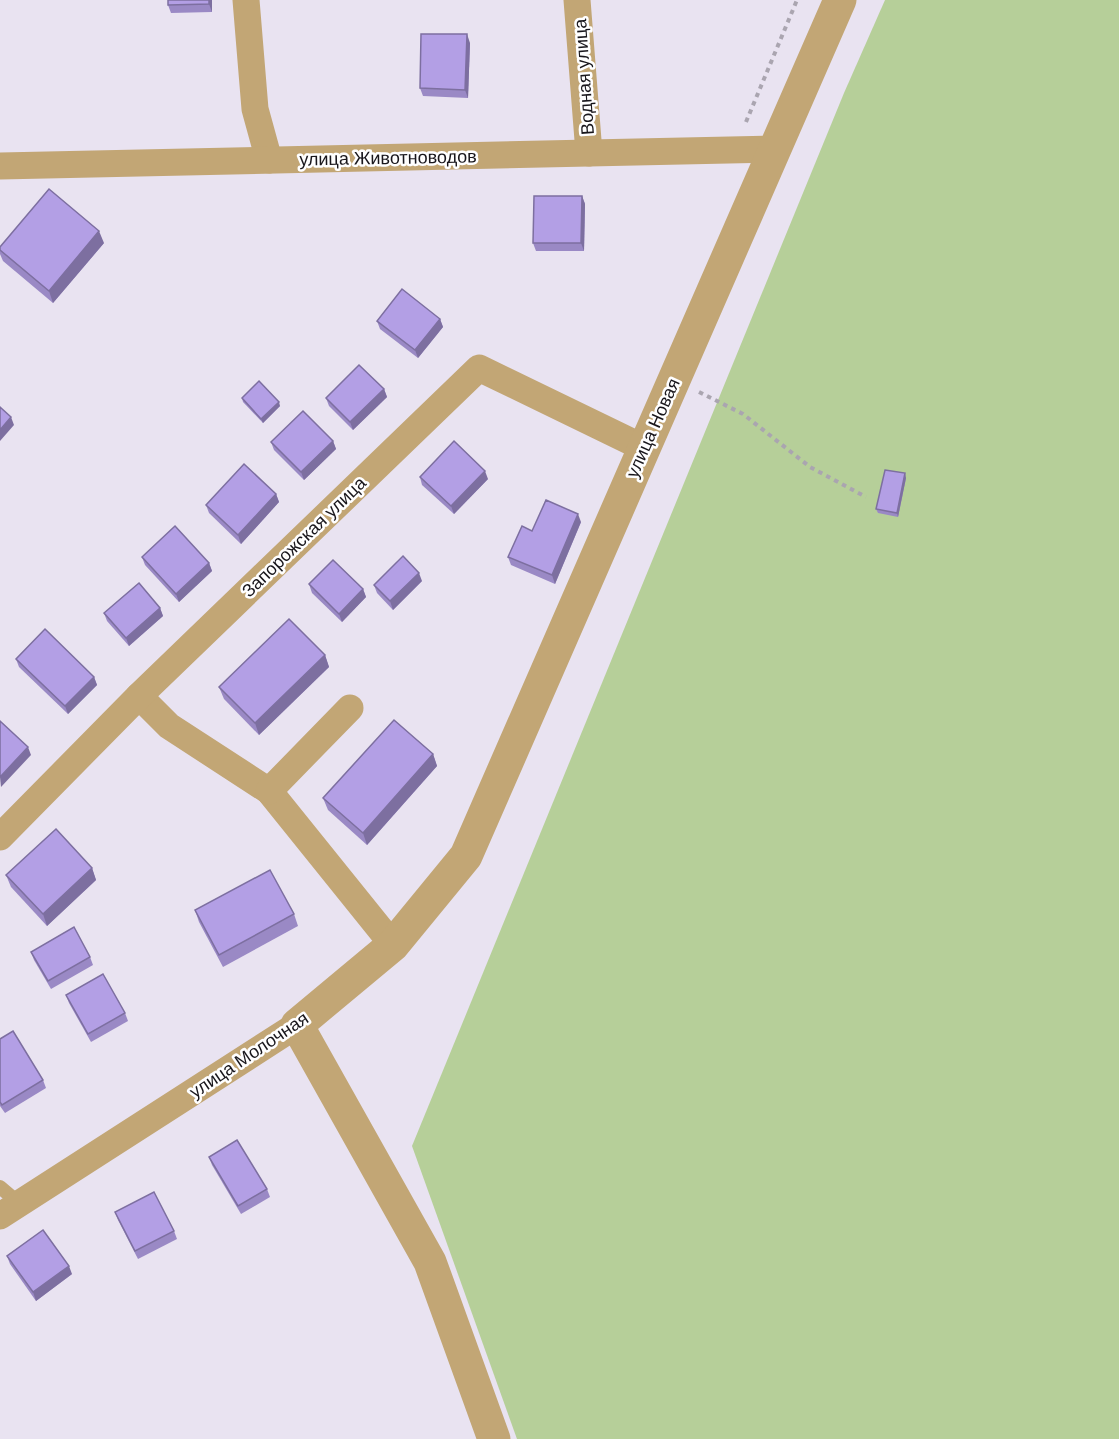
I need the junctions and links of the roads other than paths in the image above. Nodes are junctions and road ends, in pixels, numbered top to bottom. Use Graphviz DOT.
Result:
graph roads {
  1 [pos="246,0"];
  2 [pos="577,0"];
  3 [pos="840,0"];
  4 [pos="775,149"];
  5 [pos="589,153"];
  6 [pos="268,160"];
  7 [pos="0,166"];
  8 [pos="645,448"];
  9 [pos="139,696"];
  10 [pos="350,708"];
  11 [pos="269,791"];
  12 [pos="0,837"];
  13 [pos="466,856"];
  14 [pos="393,945"];
  15 [pos="297,1025"];
  16 [pos="7,1202"];
  17 [pos="494,1439"];
  1 -- 6 [label="street"];
  2 -- 5 [label="street, Водная улица"];
  3 -- 4 [label="street, улица Новая"];
  4 -- 5 [label="street, улица Животноводов"];
  4 -- 8 [label="street, улица Новая"];
  5 -- 6 [label="street, улица Животноводов"];
  6 -- 7 [label="street, улица Животноводов"];
  8 -- 9 [label="street, Запорожская улица"];
  8 -- 13 [label="street, улица Новая"];
  9 -- 11 [label="street"];
  9 -- 12 [label="street, Запорожская улица"];
  10 -- 11 [label="street"];
  11 -- 14 [label="street"];
  13 -- 14 [label="street, улица Молочная"];
  14 -- 15 [label="street, улица Молочная"];
  15 -- 16 [label="street, улица Молочная"];
  15 -- 17 [label="street"];
}
